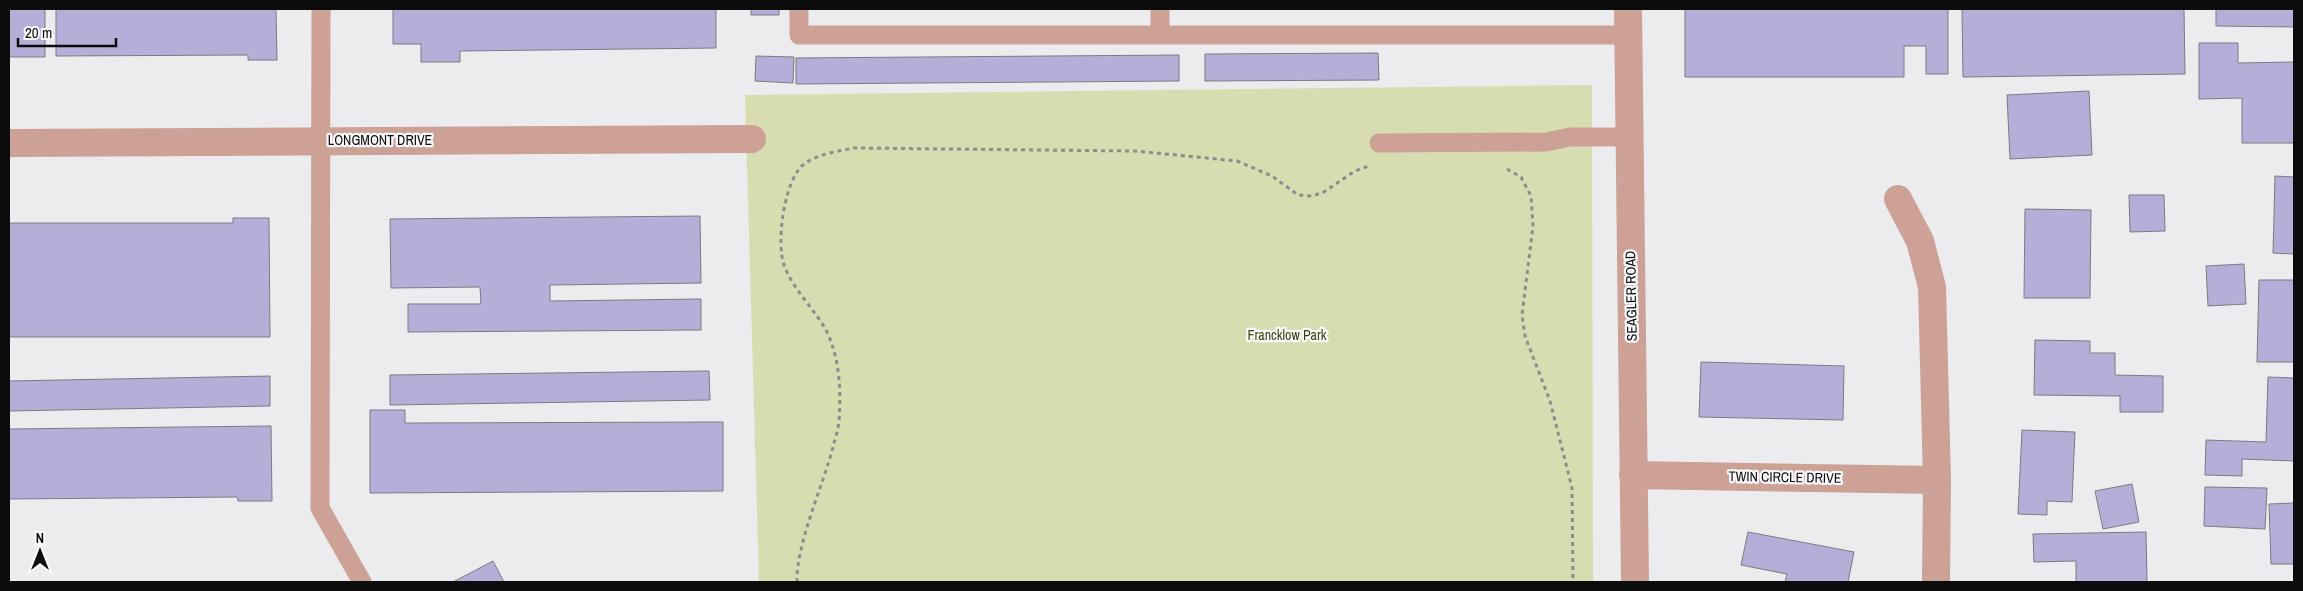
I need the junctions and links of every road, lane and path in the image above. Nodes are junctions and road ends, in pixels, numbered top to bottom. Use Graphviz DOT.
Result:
graph roads {
  1 [pos="321,9"];
  2 [pos="799,9"];
  3 [pos="1160,9"];
  4 [pos="1628,9"];
  5 [pos="1160,35"];
  6 [pos="1628,35"];
  7 [pos="1629,137"];
  8 [pos="752,139"];
  9 [pos="321,141"];
  10 [pos="9,143"];
  11 [pos="1379,144"];
  12 [pos="1500,164"];
  13 [pos="1372,165"];
  14 [pos="1898,199"];
  15 [pos="1633,475"];
  16 [pos="1937,480"];
  17 [pos="362,582"];
  18 [pos="797,582"];
  19 [pos="1573,582"];
  20 [pos="1635,582"];
  21 [pos="1936,582"];
  1 -- 9 [label="lane"];
  2 -- 5 [label="lane"];
  3 -- 5 [label="lane"];
  4 -- 6 [label="street, SEAGLER ROAD"];
  5 -- 6 [label="lane"];
  6 -- 7 [label="street, SEAGLER ROAD"];
  7 -- 11 [label="lane"];
  7 -- 15 [label="street, SEAGLER ROAD"];
  8 -- 9 [label="street, LONGMONT DRIVE"];
  9 -- 10 [label="street, LONGMONT DRIVE"];
  9 -- 17 [label="lane"];
  12 -- 19 [label="path"];
  13 -- 18 [label="path"];
  14 -- 16 [label="street"];
  15 -- 16 [label="street, TWIN CIRCLE DRIVE"];
  15 -- 20 [label="street, SEAGLER ROAD"];
  16 -- 21 [label="street"];
}
